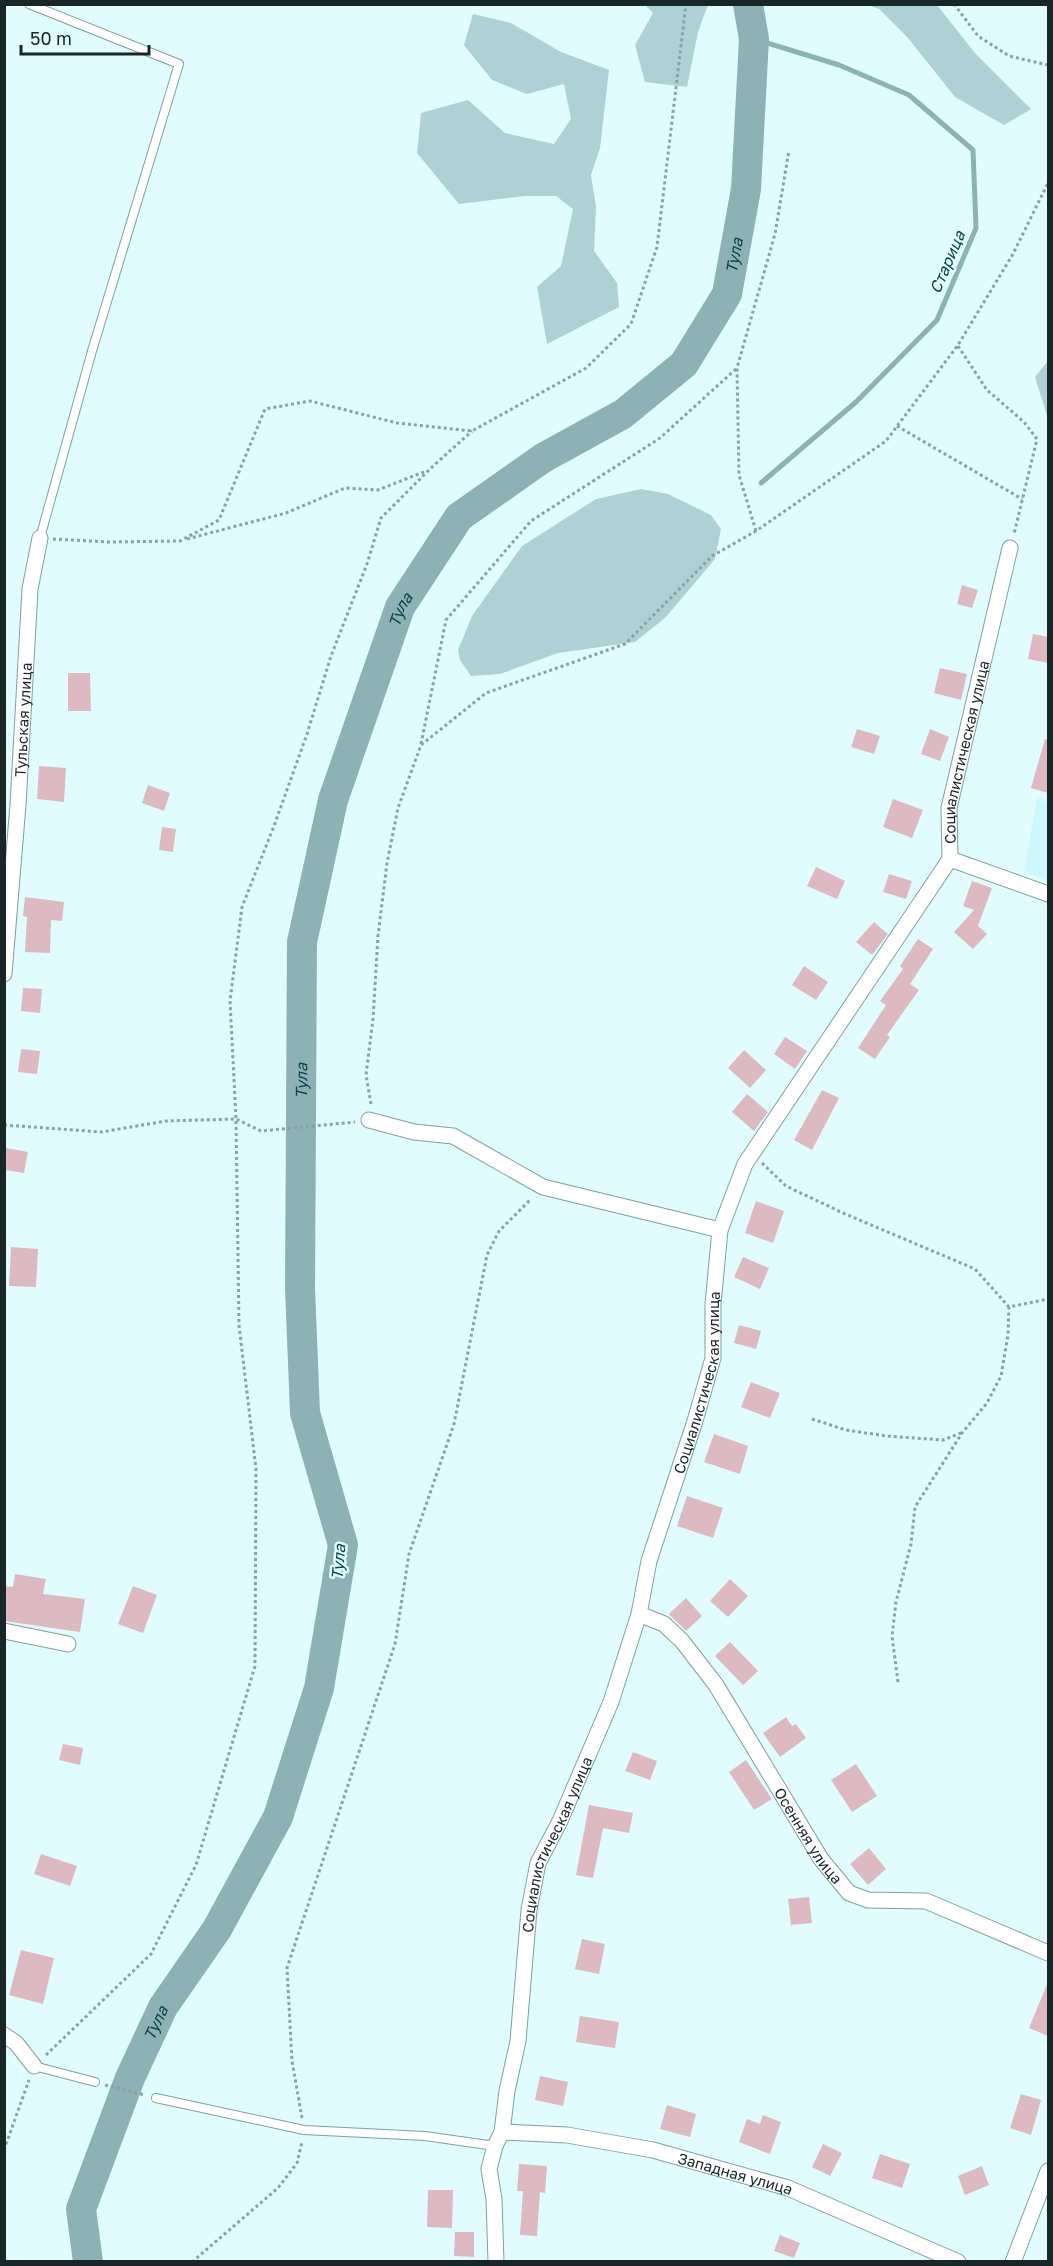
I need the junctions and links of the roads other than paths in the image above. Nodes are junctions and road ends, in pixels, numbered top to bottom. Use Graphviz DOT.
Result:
graph roads {
  1 [pos="29,4"];
  2 [pos="40,538"];
  3 [pos="1010,548"];
  4 [pos="950,859"];
  5 [pos="1048,894"];
  6 [pos="4,974"];
  7 [pos="369,1120"];
  8 [pos="720,1230"];
  9 [pos="639,1614"];
  10 [pos="4,1631"];
  11 [pos="69,1644"];
  12 [pos="1048,1953"];
  13 [pos="4,2035"];
  14 [pos="34,2066"];
  15 [pos="95,2082"];
  16 [pos="156,2098"];
  17 [pos="502,2132"];
  18 [pos="495,2146"];
  19 [pos="1048,2171"];
  20 [pos="496,2262"];
  21 [pos="958,2262"];
  22 [pos="1013,2262"];
  1 -- 2 [label="lane"];
  2 -- 6 [label="street, Тульская улица"];
  3 -- 4 [label="street, Социалистическая улица"];
  4 -- 5 [label="street"];
  4 -- 8 [label="street, Социалистическая улица"];
  7 -- 8 [label="street"];
  8 -- 9 [label="street, Социалистическая улица"];
  9 -- 12 [label="street, Осенняя улица"];
  9 -- 17 [label="street, Социалистическая улица"];
  10 -- 11 [label="street"];
  13 -- 14 [label="street"];
  14 -- 15 [label="lane"];
  16 -- 18 [label="lane"];
  17 -- 18 [label="street, Социалистическая улица"];
  17 -- 21 [label="street, Западная улица"];
  18 -- 20 [label="street, Социалистическая улица"];
  19 -- 22 [label="street"];
}
